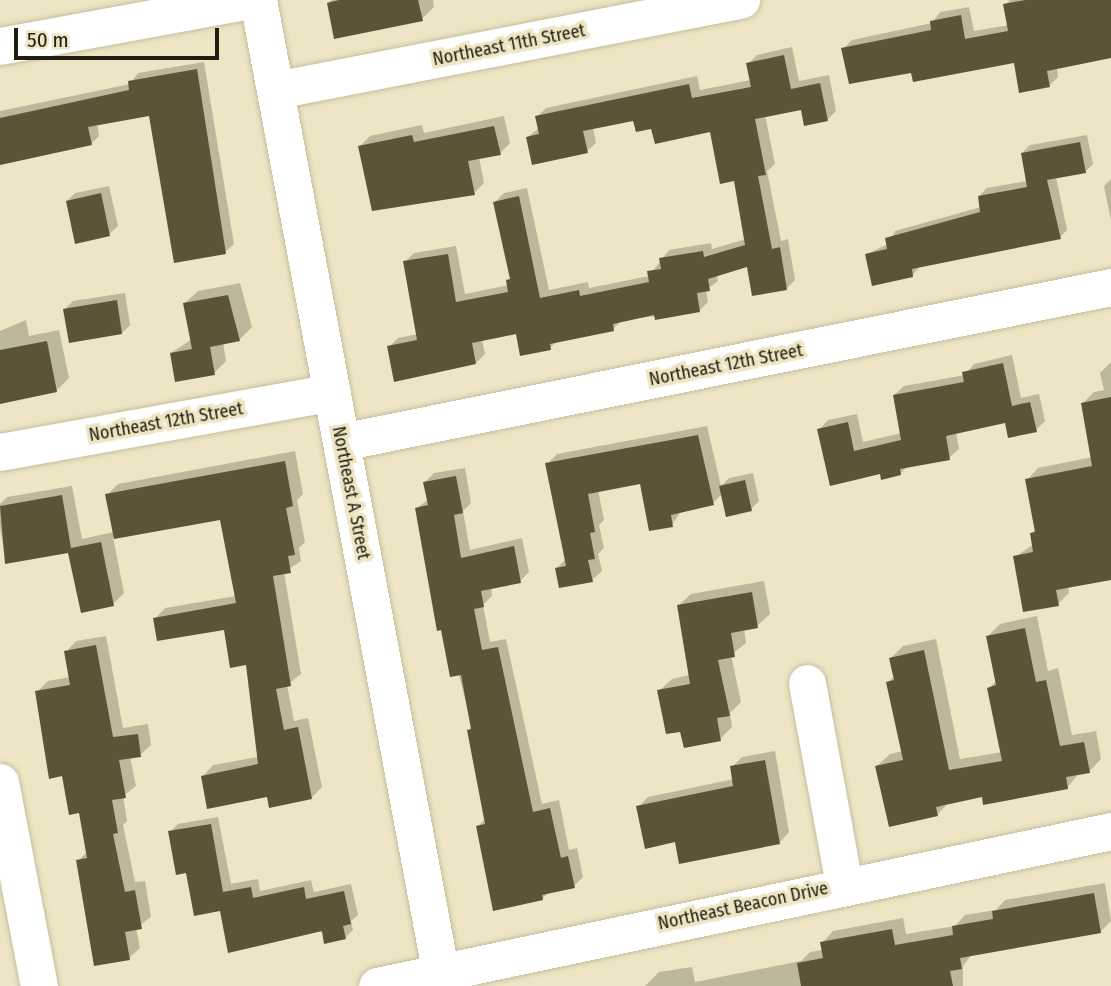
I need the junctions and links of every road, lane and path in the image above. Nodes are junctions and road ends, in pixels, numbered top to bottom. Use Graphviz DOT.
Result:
graph roads {
  1 [pos="251,0"];
  2 [pos="258,0"];
  3 [pos="741,0"];
  4 [pos="0,46"];
  5 [pos="276,89"];
  6 [pos="1111,287"];
  7 [pos="332,392"];
  8 [pos="341,442"];
  9 [pos="0,452"];
  10 [pos="807,684"];
  11 [pos="0,782"];
  12 [pos="1111,831"];
  13 [pos="844,884"];
  14 [pos="442,978"];
  15 [pos="40,986"];
  16 [pos="377,986"];
  1 -- 4 [label="street"];
  2 -- 5 [label="street, Northeast A Street"];
  3 -- 5 [label="street, Northeast 11th Street"];
  5 -- 7 [label="street, Northeast A Street"];
  6 -- 8 [label="street, Northeast 12th Street"];
  7 -- 8 [label="street, Northeast A Street"];
  7 -- 9 [label="street, Northeast 12th Street"];
  8 -- 14 [label="street, Northeast A Street"];
  10 -- 13 [label="street"];
  11 -- 15 [label="street"];
  12 -- 13 [label="street, Northeast Beacon Drive"];
  13 -- 14 [label="street, Northeast Beacon Drive"];
  14 -- 16 [label="street, Northeast Beacon Drive"];
}
